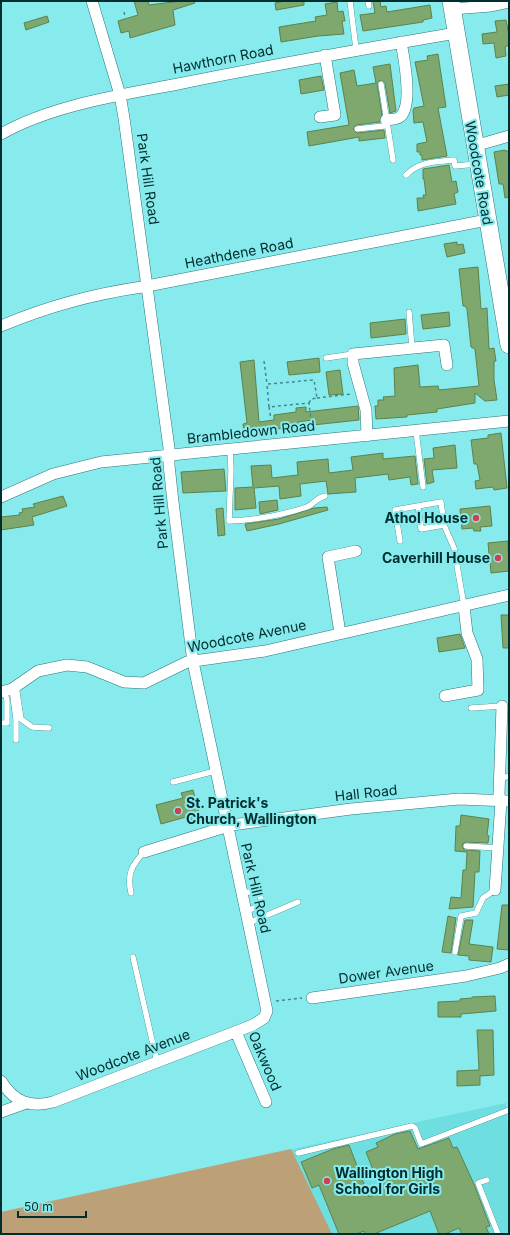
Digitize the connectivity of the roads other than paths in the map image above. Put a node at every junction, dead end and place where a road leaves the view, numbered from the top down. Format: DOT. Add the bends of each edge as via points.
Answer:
graph roads {
  1 [pos="92,1"];
  2 [pos="350,1"];
  3 [pos="509,2"];
  4 [pos="452,5"];
  5 [pos="456,33"];
  6 [pos="401,42"];
  7 [pos="356,49"];
  8 [pos="324,55"];
  9 [pos="381,84"];
  10 [pos="120,95"];
  11 [pos="320,117"];
  12 [pos="386,120"];
  13 [pos="357,129"];
  14 [pos="1,134"];
  15 [pos="509,136"];
  16 [pos="474,146"];
  17 [pos="393,160"];
  18 [pos="477,164"];
  19 [pos="406,175"];
  20 [pos="487,220"];
  21 [pos="147,286"];
  22 [pos="505,302"];
  23 [pos="409,312"];
  24 [pos="1,326"];
  25 [pos="509,345"];
  26 [pos="412,348"];
  27 [pos="353,354"];
  28 [pos="326,358"];
  29 [pos="447,365"];
  30 [pos="509,421"];
  31 [pos="416,431"];
  32 [pos="366,436"];
  33 [pos="230,450"];
  34 [pos="169,456"];
  35 [pos="423,487"];
  36 [pos="325,496"];
  37 [pos="1,497"];
  38 [pos="418,506"];
  39 [pos="444,526"];
  40 [pos="400,541"];
  41 [pos="356,551"];
  42 [pos="509,595"];
  43 [pos="464,606"];
  44 [pos="340,633"];
  45 [pos="193,662"];
  46 [pos="8,689"];
  47 [pos="445,696"];
  48 [pos="502,706"];
  49 [pos="471,708"];
  50 [pos="1,723"];
  51 [pos="49,728"];
  52 [pos="16,740"];
  53 [pos="215,771"];
  54 [pos="505,778"];
  55 [pos="173,782"];
  56 [pos="505,801"];
  57 [pos="227,826"];
  58 [pos="466,846"];
  59 [pos="497,848"];
  60 [pos="144,852"];
  61 [pos="495,890"];
  62 [pos="131,893"];
  63 [pos="243,893"];
  64 [pos="298,902"];
  65 [pos="247,911"];
  66 [pos="249,923"];
  67 [pos="455,952"];
  68 [pos="133,957"];
  69 [pos="509,964"];
  70 [pos="312,998"];
  71 [pos="266,1002"];
  72 [pos="236,1032"];
  73 [pos="157,1062"];
  74 [pos="1,1081"];
  75 [pos="266,1102"];
  76 [pos="26,1103"];
  77 [pos="509,1110"];
  78 [pos="1,1112"];
  79 [pos="298,1153"];
  80 [pos="487,1180"];
  81 [pos="498,1234"];
  1 -- 10 [label="street, Park Hill Road"];
  2 -- 7 [label="lane"];
  3 -- 4 [label="street"];
  4 -- 5 [label="main road, Woodcote Road"];
  5 -- 6 [label="street, Hawthorn Road"];
  5 -- 16 [label="main road, Woodcote Road"];
  6 -- 7 [label="street, Hawthorn Road"];
  6 -- 12 [label="street" via="407,80 406,98 401,116"];
  7 -- 8 [label="street, Hawthorn Road"];
  8 -- 10 [label="street, Hawthorn Road"];
  8 -- 11 [label="street" via="335,115"];
  9 -- 12 [label="lane"];
  10 -- 14 [label="street, Hawthorn Road" via="41,115"];
  10 -- 21 [label="street, Park Hill Road"];
  12 -- 13 [label="lane" via="384,126"];
  12 -- 17 [label="lane"];
  15 -- 16 [label="street"];
  16 -- 18 [label="main road, Woodcote Road"];
  18 -- 19 [label="lane" via="455,166 454,160 428,162 417,166"];
  18 -- 20 [label="main road, Woodcote Road"];
  20 -- 21 [label="street, Heathdene Road"];
  20 -- 22 [label="main road, Woodcote Road"];
  21 -- 24 [label="street, Heathdene Road" via="85,297"];
  21 -- 34 [label="street, Park Hill Road"];
  22 -- 25 [label="main road, Woodcote Road"];
  23 -- 26 [label="lane"];
  26 -- 27 [label="street"];
  26 -- 29 [label="street" via="444,345"];
  27 -- 28 [label="lane"];
  27 -- 32 [label="street" via="353,363 366,410"];
  30 -- 31 [label="street, Brambledown Road"];
  31 -- 32 [label="street, Brambledown Road"];
  31 -- 35 [label="lane"];
  32 -- 33 [label="street, Brambledown Road"];
  33 -- 34 [label="street, Brambledown Road"];
  33 -- 36 [label="lane" via="229,521 246,520 309,506 318,497"];
  34 -- 37 [label="street, Brambledown Road" via="76,467 53,474"];
  34 -- 45 [label="street, Park Hill Road" via="172,502"];
  38 -- 39 [label="lane" via="421,529"];
  38 -- 39 [label="lane" via="441,502"];
  38 -- 40 [label="lane" via="395,510"];
  39 -- 43 [label="lane" via="454,548"];
  41 -- 44 [label="street" via="328,557"];
  42 -- 43 [label="street, Woodcote Avenue"];
  43 -- 44 [label="street, Woodcote Avenue"];
  43 -- 47 [label="street" via="467,633 477,659 478,690"];
  44 -- 45 [label="street, Woodcote Avenue" via="265,651"];
  45 -- 46 [label="street, Woodcote Avenue" via="187,662 144,683 124,682 87,667 59,666 38,671"];
  45 -- 53 [label="street, Park Hill Road"];
  46 -- 50 [label="lane" via="6,723"];
  46 -- 51 [label="lane" via="21,719 32,727"];
  46 -- 52 [label="lane" via="16,719"];
  48 -- 49 [label="lane"];
  48 -- 54 [label="street"];
  53 -- 55 [label="lane"];
  53 -- 57 [label="street, Park Hill Road"];
  54 -- 56 [label="street" via="499,795"];
  56 -- 57 [label="street, Hall Road" via="459,799 351,809"];
  56 -- 59 [label="street"];
  57 -- 60 [label="street, Hall Road"];
  57 -- 63 [label="street, Park Hill Road"];
  58 -- 59 [label="lane"];
  59 -- 61 [label="street"];
  60 -- 62 [label="lane" via="129,876"];
  61 -- 67 [label="lane" via="483,898 476,913 461,916"];
  63 -- 65 [label="street, Park Hill Road"];
  63 -- 65 [label="lane" via="255,891 262,900 259,906"];
  64 -- 66 [label="lane"];
  65 -- 66 [label="street, Park Hill Road"];
  66 -- 71 [label="street, Park Hill Road"];
  68 -- 73 [label="lane"];
  69 -- 70 [label="street, Dower Avenue" via="466,976"];
  71 -- 72 [label="street, Woodcote Avenue" via="267,1011 262,1020"];
  72 -- 73 [label="street, Woodcote Avenue"];
  72 -- 75 [label="street, Oakwood"];
  73 -- 76 [label="street, Woodcote Avenue" via="53,1102 36,1105"];
  74 -- 76 [label="street" via="13,1097"];
  76 -- 78 [label="street"];
  77 -- 79 [label="lane" via="421,1144 412,1126"];
  80 -- 81 [label="lane" via="478,1184"];
}
